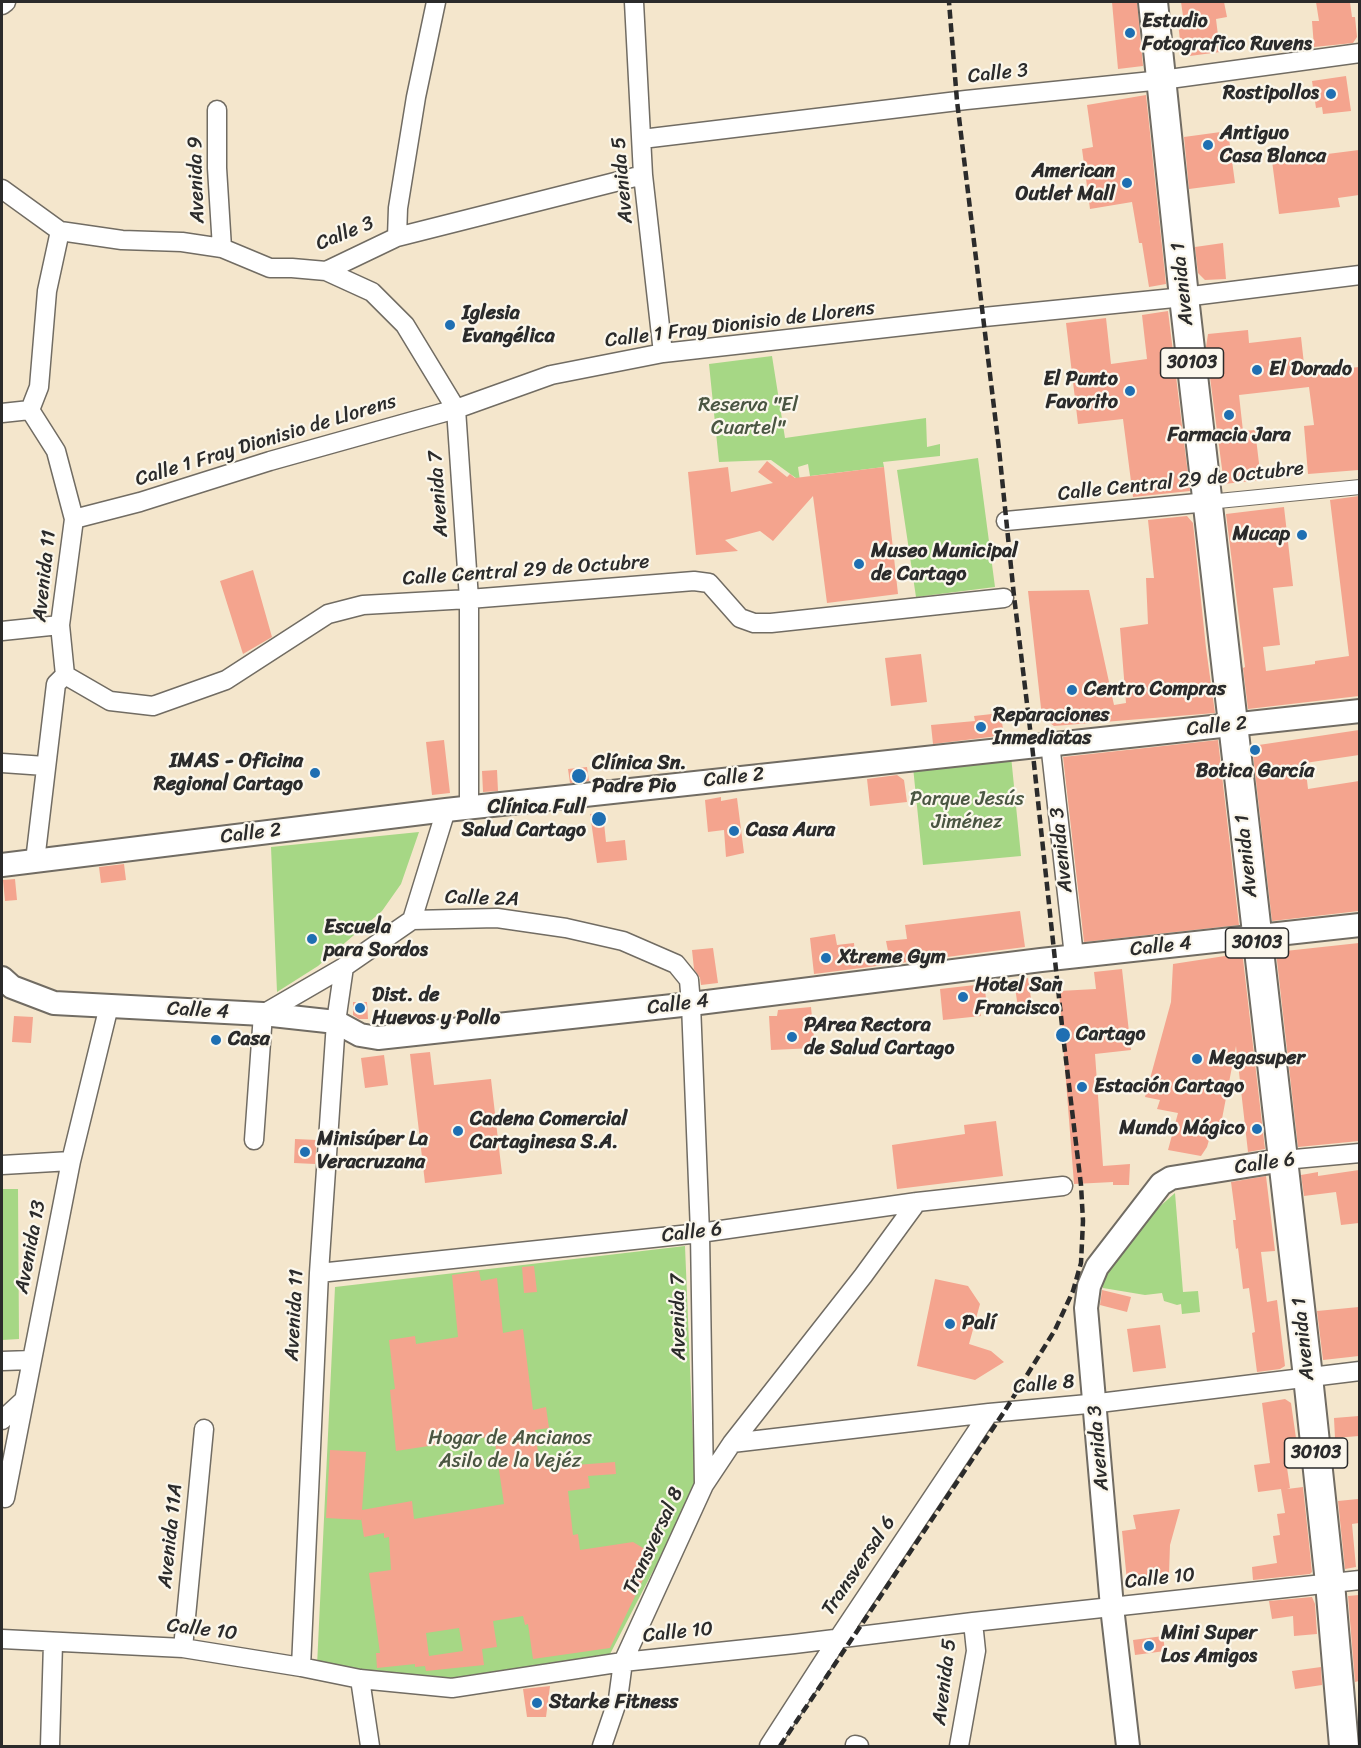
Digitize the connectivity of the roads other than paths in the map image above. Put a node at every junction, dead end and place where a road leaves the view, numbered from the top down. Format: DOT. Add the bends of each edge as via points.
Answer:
graph roads {
  1 [pos="6,2"];
  2 [pos="436,2"];
  3 [pos="634,2"];
  4 [pos="1153,2"];
  5 [pos="2,5"];
  6 [pos="1359,53"];
  7 [pos="1162,80"];
  8 [pos="218,110"];
  9 [pos="642,139"];
  10 [pos="643,175"];
  11 [pos="2,189"];
  12 [pos="60,231"];
  13 [pos="397,237"];
  14 [pos="222,248"];
  15 [pos="326,271"];
  16 [pos="1359,275"];
  17 [pos="1184,297"];
  18 [pos="663,354"];
  19 [pos="456,409"];
  20 [pos="30,410"];
  21 [pos="2,413"];
  22 [pos="1359,487"];
  23 [pos="1208,501"];
  24 [pos="74,519"];
  25 [pos="1006,521"];
  26 [pos="1004,598"];
  27 [pos="469,599"];
  28 [pos="60,625"];
  29 [pos="2,631"];
  30 [pos="65,675"];
  31 [pos="1359,711"];
  32 [pos="1233,725"];
  33 [pos="1050,743"];
  34 [pos="2,763"];
  35 [pos="45,766"];
  36 [pos="469,807"];
  37 [pos="446,810"];
  38 [pos="34,861"];
  39 [pos="2,865"];
  40 [pos="412,920"];
  41 [pos="1359,925"];
  42 [pos="1257,936"];
  43 [pos="1074,956"];
  44 [pos="344,967"];
  45 [pos="5,984"];
  46 [pos="691,1004"];
  47 [pos="108,1006"];
  48 [pos="263,1014"];
  49 [pos="336,1022"];
  50 [pos="254,1140"];
  51 [pos="1359,1153"];
  52 [pos="1284,1160"];
  53 [pos="71,1161"];
  54 [pos="2,1165"];
  55 [pos="1171,1178"];
  56 [pos="1063,1186"];
  57 [pos="917,1202"];
  58 [pos="700,1233"];
  59 [pos="319,1273"];
  60 [pos="32,1360"];
  61 [pos="2,1361"];
  62 [pos="1359,1371"];
  63 [pos="1308,1377"];
  64 [pos="24,1400"];
  65 [pos="1095,1403"];
  66 [pos="989,1413"];
  67 [pos="2,1420"];
  68 [pos="204,1429"];
  69 [pos="732,1443"];
  70 [pos="704,1485"];
  71 [pos="5,1498"];
  72 [pos="1359,1580"];
  73 [pos="1330,1583"];
  74 [pos="1112,1607"];
  75 [pos="973,1622"];
  76 [pos="2,1639"];
  77 [pos="838,1639"];
  78 [pos="53,1643"];
  79 [pos="183,1648"];
  80 [pos="623,1662"];
  81 [pos="301,1667"];
  82 [pos="360,1679"];
  83 [pos="50,1746"];
  84 [pos="370,1746"];
  85 [pos="602,1746"];
  86 [pos="769,1746"];
  87 [pos="959,1746"];
  88 [pos="1128,1746"];
  89 [pos="1344,1746"];
  1 -- 5 [label="street"];
  2 -- 13 [label="street" via="416,97"];
  3 -- 9 [label="street, Avenida 5"];
  4 -- 7 [label="main road, Avenida 1 / 30103"];
  6 -- 7 [label="street, Calle 3"];
  7 -- 9 [label="street, Calle 3"];
  7 -- 17 [label="main road, Avenida 1 / 30103"];
  8 -- 14 [label="street, Avenida 9"];
  9 -- 10 [label="street, Avenida 5"];
  10 -- 13 [label="street, Calle 3"];
  10 -- 18 [label="street, Avenida 5"];
  11 -- 12 [label="street"];
  12 -- 14 [label="street, Calle 3"];
  12 -- 20 [label="street" via="47,291 39,387"];
  13 -- 15 [label="street, Calle 3"];
  14 -- 15 [label="street, Calle 3" via="270,268"];
  15 -- 19 [label="street, Avenida 7" via="372,292 405,325"];
  16 -- 17 [label="street, Calle 1 Fray Dionisio de Llorens"];
  17 -- 18 [label="street, Calle 1 Fray Dionisio de Llorens"];
  17 -- 23 [label="main road, Avenida 1 / 30103"];
  18 -- 19 [label="street, Calle 1 Fray Dionisio de Llorens" via="551,375"];
  19 -- 24 [label="street, Calle 1 Fray Dionisio de Llorens"];
  19 -- 27 [label="street, Avenida 7"];
  20 -- 21 [label="street"];
  20 -- 24 [label="street, Avenida 11" via="56,451"];
  22 -- 23 [label="street, Calle Central 29 de Octubre"];
  23 -- 25 [label="street, Calle Central 29 de Octubre"];
  23 -- 32 [label="main road, Avenida 1 / 30103"];
  24 -- 28 [label="street, Avenida 11"];
  26 -- 27 [label="street, Calle Central 29 de Octubre" via="771,623 740,618 709,583 694,581"];
  27 -- 30 [label="street, Calle Central 29 de Octubre" via="363,605 328,614 226,680 153,706 110,701"];
  27 -- 36 [label="street, Avenida 7"];
  28 -- 29 [label="street"];
  28 -- 30 [label="street, Avenida 11"];
  30 -- 35 [label="street, Avenida 11" via="56,684"];
  31 -- 32 [label="street, Calle 2"];
  32 -- 33 [label="street, Calle 2"];
  32 -- 42 [label="main road, Avenida 1 / 30103"];
  33 -- 36 [label="street, Calle 2"];
  33 -- 43 [label="street, Avenida 3"];
  34 -- 35 [label="street"];
  35 -- 38 [label="street, Avenida 11"];
  36 -- 37 [label="street, Calle 2"];
  37 -- 38 [label="street, Calle 2"];
  37 -- 40 [label="street"];
  38 -- 39 [label="street, Calle 2"];
  40 -- 44 [label="street"];
  40 -- 46 [label="street, Calle 2A" via="497,918 622,941 676,964 689,980"];
  41 -- 42 [label="street, Calle 4"];
  42 -- 43 [label="street, Calle 4"];
  42 -- 52 [label="main road, Avenida 1 / 30103"];
  43 -- 46 [label="street, Calle 4"];
  44 -- 48 [label="street"];
  44 -- 49 [label="street, Avenida 11"];
  45 -- 47 [label="street, Calle 4" via="54,1003"];
  46 -- 49 [label="street, Calle 4" via="378,1038 360,1035"];
  46 -- 58 [label="street, Avenida 7"];
  47 -- 48 [label="street, Calle 4"];
  47 -- 53 [label="street, Avenida 13"];
  48 -- 49 [label="street, Calle 4"];
  48 -- 50 [label="street"];
  49 -- 59 [label="street, Avenida 11"];
  51 -- 52 [label="street, Calle 6"];
  52 -- 55 [label="street, Calle 6"];
  52 -- 63 [label="main road, Avenida 1 / 30103"];
  53 -- 54 [label="street"];
  53 -- 60 [label="street, Avenida 13"];
  55 -- 65 [label="street, Avenida 3" via="1161,1184 1097,1267 1089,1286 1086,1308"];
  56 -- 57 [label="street, Calle 6"];
  57 -- 58 [label="street, Calle 6"];
  57 -- 69 [label="street"];
  58 -- 59 [label="street, Calle 6"];
  58 -- 70 [label="street, Avenida 7"];
  59 -- 81 [label="street, Avenida 11"];
  60 -- 61 [label="street"];
  60 -- 64 [label="street, Avenida 13"];
  62 -- 63 [label="street, Calle 8"];
  63 -- 65 [label="street, Calle 8"];
  63 -- 73 [label="main road, Avenida 1 / 30103"];
  64 -- 67 [label="street"];
  64 -- 71 [label="street, Avenida 13"];
  65 -- 66 [label="street, Calle 8"];
  65 -- 74 [label="street, Avenida 3"];
  66 -- 69 [label="street, Calle 8"];
  66 -- 77 [label="street, Transversal 6"];
  68 -- 79 [label="street, Avenida 11A"];
  69 -- 70 [label="street, Transversal 8"];
  70 -- 80 [label="street, Transversal 8"];
  72 -- 73 [label="street, Calle 10"];
  73 -- 74 [label="street, Calle 10"];
  73 -- 89 [label="main road, Avenida 1 / 30103"];
  74 -- 75 [label="street, Calle 10"];
  74 -- 88 [label="street, Avenida 3"];
  75 -- 77 [label="street, Calle 10"];
  75 -- 87 [label="street, Avenida 5" via="976,1651"];
  76 -- 78 [label="street, Calle 10"];
  77 -- 80 [label="street, Calle 10"];
  77 -- 86 [label="street, Transversal 6"];
  78 -- 79 [label="street, Calle 10"];
  78 -- 83 [label="street"];
  79 -- 81 [label="street, Calle 10"];
  80 -- 82 [label="street, Calle 10" via="452,1688"];
  80 -- 85 [label="street, Transversal 8" via="618,1699"];
  81 -- 82 [label="street, Calle 10"];
  82 -- 84 [label="street"];
}
